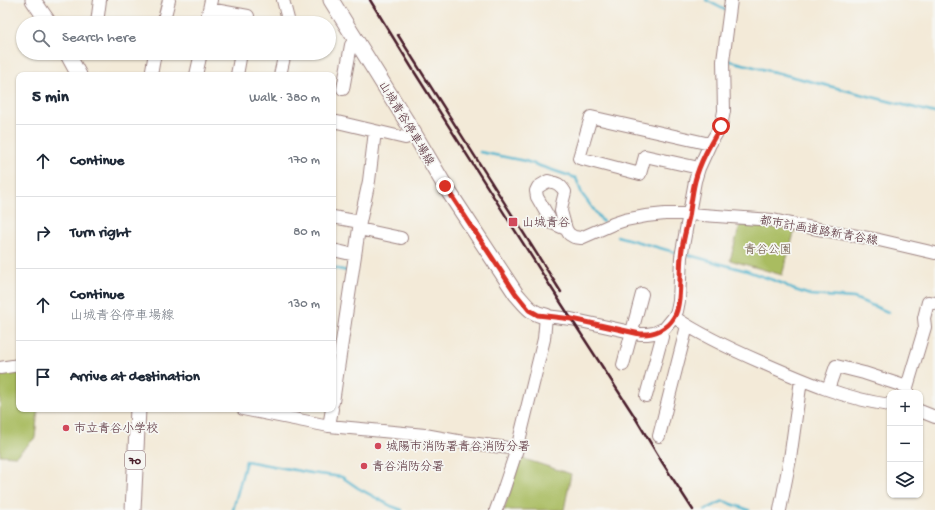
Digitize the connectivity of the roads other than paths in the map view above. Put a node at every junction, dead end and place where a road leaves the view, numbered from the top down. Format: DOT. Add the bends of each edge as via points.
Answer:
graph roads {
  1 [pos="33,0"];
  2 [pos="100,0"];
  3 [pos="169,0"];
  4 [pos="283,0"];
  5 [pos="330,0"];
  6 [pos="731,0"];
  7 [pos="210,4"];
  8 [pos="44,16"];
  9 [pos="98,16"];
  10 [pos="165,16"];
  11 [pos="207,16"];
  12 [pos="248,16"];
  13 [pos="287,16"];
  14 [pos="355,40"];
  15 [pos="71,60"];
  16 [pos="154,60"];
  17 [pos="199,60"];
  18 [pos="240,60"];
  19 [pos="283,60"];
  20 [pos="77,72"];
  21 [pos="152,72"];
  22 [pos="197,72"];
  23 [pos="238,72"];
  24 [pos="281,72"];
  25 [pos="343,89"];
  26 [pos="336,122"];
  27 [pos="375,131"];
  28 [pos="415,135"];
  29 [pos="710,144"];
  30 [pos="699,168"];
  31 [pos="689,214"];
  32 [pos="336,218"];
  33 [pos="360,225"];
  34 [pos="566,229"];
  35 [pos="401,238"];
  36 [pos="336,251"];
  37 [pos="935,253"];
  38 [pos="355,255"];
  39 [pos="642,294"];
  40 [pos="935,303"];
  41 [pos="546,316"];
  42 [pos="674,317"];
  43 [pos="687,326"];
  44 [pos="661,330"];
  45 [pos="632,332"];
  46 [pos="623,365"];
  47 [pos="16,366"];
  48 [pos="0,368"];
  49 [pos="801,380"];
  50 [pos="336,382"];
  51 [pos="828,389"];
  52 [pos="907,390"];
  53 [pos="646,396"];
  54 [pos="887,405"];
  55 [pos="138,412"];
  56 [pos="258,412"];
  57 [pos="331,412"];
  58 [pos="923,412"];
  59 [pos="935,417"];
  60 [pos="329,426"];
  61 [pos="659,436"];
  62 [pos="517,449"];
  63 [pos="133,510"];
  64 [pos="496,510"];
  65 [pos="780,510"];
  1 -- 8 [label="main road"];
  2 -- 9 [label="street"];
  3 -- 10 [label="street"];
  4 -- 13 [label="street"];
  5 -- 14 [label="main road, 山城青谷停車場線"];
  6 -- 29 [label="street" via="723,60 724,111 721,126"];
  7 -- 11 [label="street"];
  7 -- 12 [label="street"];
  14 -- 25 [label="street" via="351,45"];
  14 -- 28 [label="main road, 山城青谷停車場線"];
  15 -- 20 [label="main road"];
  16 -- 21 [label="street"];
  17 -- 22 [label="street"];
  18 -- 23 [label="street"];
  19 -- 24 [label="street"];
  26 -- 27 [label="street"];
  27 -- 28 [label="street" via="405,138"];
  27 -- 33 [label="street"];
  28 -- 41 [label="main road, 山城青谷停車場線" via="445,186 516,294 529,310"];
  29 -- 30 [label="street"];
  29 -- 30 [label="street" via="592,117 579,158 640,174 645,156"];
  30 -- 31 [label="street"];
  31 -- 34 [label="street, 都市計画道路新青谷線" via="665,214 624,220 581,238 569,234"];
  31 -- 37 [label="street, 都市計画道路新青谷線" via="773,220"];
  31 -- 42 [label="street" via="682,253 679,301"];
  32 -- 33 [label="street"];
  33 -- 35 [label="street"];
  33 -- 38 [label="street"];
  36 -- 38 [label="street"];
  38 -- 50 [label="street"];
  39 -- 45 [label="street"];
  40 -- 52 [label="street" via="928,302 924,318 925,327"];
  41 -- 45 [label="street"];
  41 -- 62 [label="street" via="544,339"];
  42 -- 43 [label="street"];
  42 -- 44 [label="street"];
  43 -- 49 [label="street"];
  43 -- 61 [label="street"];
  44 -- 45 [label="street" via="647,334"];
  44 -- 53 [label="street" via="662,337"];
  45 -- 46 [label="street"];
  47 -- 48 [label="street"];
  49 -- 51 [label="street"];
  49 -- 65 [label="street"];
  51 -- 52 [label="street" via="836,366 864,373"];
  51 -- 54 [label="street"];
  55 -- 63 [label="main road, 70"];
  56 -- 60 [label="street"];
  57 -- 60 [label="street"];
  58 -- 59 [label="street"];
  60 -- 62 [label="street" via="425,435"];
  62 -- 64 [label="street"];
}
